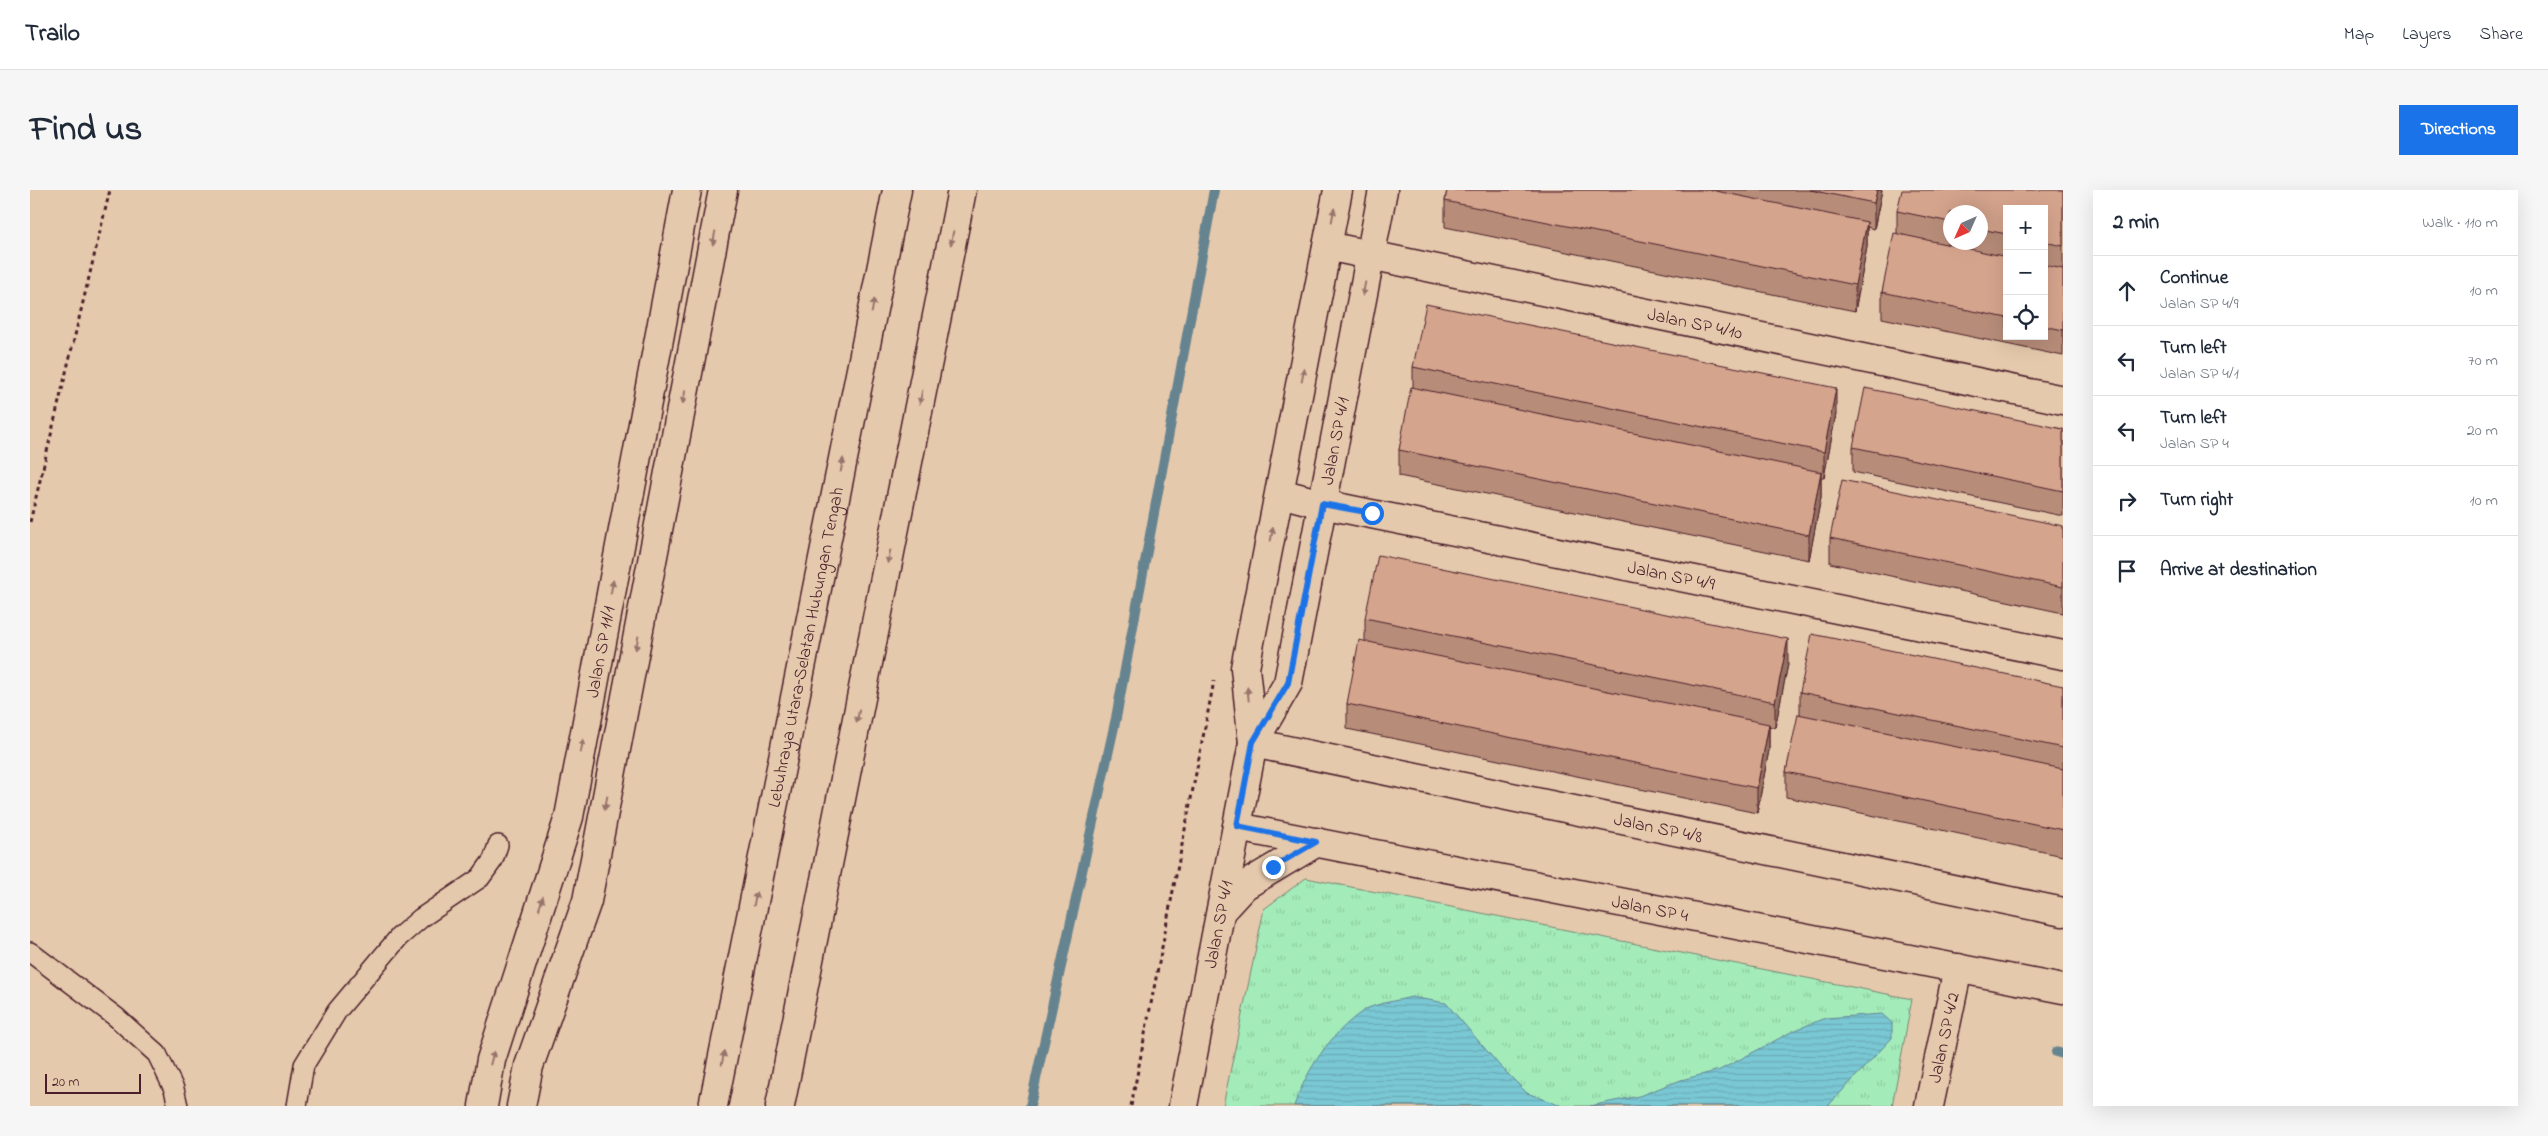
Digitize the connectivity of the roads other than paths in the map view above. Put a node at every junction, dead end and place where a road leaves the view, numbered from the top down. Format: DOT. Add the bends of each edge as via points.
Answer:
graph roads {
  1 [pos="687,190"];
  2 [pos="723,190"];
  3 [pos="896,190"];
  4 [pos="962,190"];
  5 [pos="1338,190"];
  6 [pos="1383,190"];
  7 [pos="1327,246"];
  8 [pos="1371,255"];
  9 [pos="2063,400"];
  10 [pos="1280,493"];
  11 [pos="1322,504"];
  12 [pos="2063,655"];
  13 [pos="1253,742"];
  14 [pos="1237,826"];
  15 [pos="1316,842"];
  16 [pos="498,845"];
  17 [pos="1221,910"];
  18 [pos="2063,912"];
  19 [pos="30,952"];
  20 [pos="1958,968"];
  21 [pos="2063,989"];
  22 [pos="178,1106"];
  23 [pos="297,1106"];
  24 [pos="483,1106"];
  25 [pos="521,1106"];
  26 [pos="713,1106"];
  27 [pos="780,1106"];
  28 [pos="1183,1106"];
  29 [pos="1929,1106"];
  24 -- 1 [label="main road, Jalan SP 11/1, one-way" via="492,1060 569,817"];
  2 -- 25 [label="main road, Jalan SP 11/1, one-way" via="587,901 529,1066"];
  26 -- 3 [label="main road, Lebuhraya Utara–Selatan Hubungan Tengah, one-way"];
  4 -- 27 [label="main road, one-way"];
  7 -- 5 [label="main road, Jalan SP 4/1, one-way"];
  6 -- 8 [label="main road, Jalan SP 4/1"];
  7 -- 8 [label="main road, Jalan SP 4/10"];
  10 -- 7 [label="main road, Jalan SP 4/1, one-way"];
  8 -- 9 [label="main road, Jalan SP 4/10"];
  8 -- 11 [label="main road, Jalan SP 4/1, one-way"];
  10 -- 11 [label="main road, Jalan SP 4/9"];
  13 -- 10 [label="main road, Jalan SP 4/1, one-way" via="1245,668"];
  11 -- 12 [label="main road, Jalan SP 4/9"];
  11 -- 13 [label="main road, Jalan SP 4/1" via="1288,683"];
  13 -- 14 [label="main road, Jalan SP 4/1"];
  13 -- 18 [label="main road, Jalan SP 4/8"];
  14 -- 15 [label="main road, Jalan SP 4"];
  14 -- 17 [label="main road, Jalan SP 4/1"];
  15 -- 17 [label="main road" via="1244,886"];
  15 -- 20 [label="main road, Jalan SP 4"];
  16 -- 23 [label="lane" via="493,860 480,878 399,937 337,1011 304,1065"];
  17 -- 28 [label="main road, Jalan SP 4/1"];
  19 -- 22 [label="lane" via="116,1017 157,1054 174,1089"];
  20 -- 21 [label="main road, Jalan SP 4"];
  20 -- 29 [label="main road, Jalan SP 4/2"];
}
